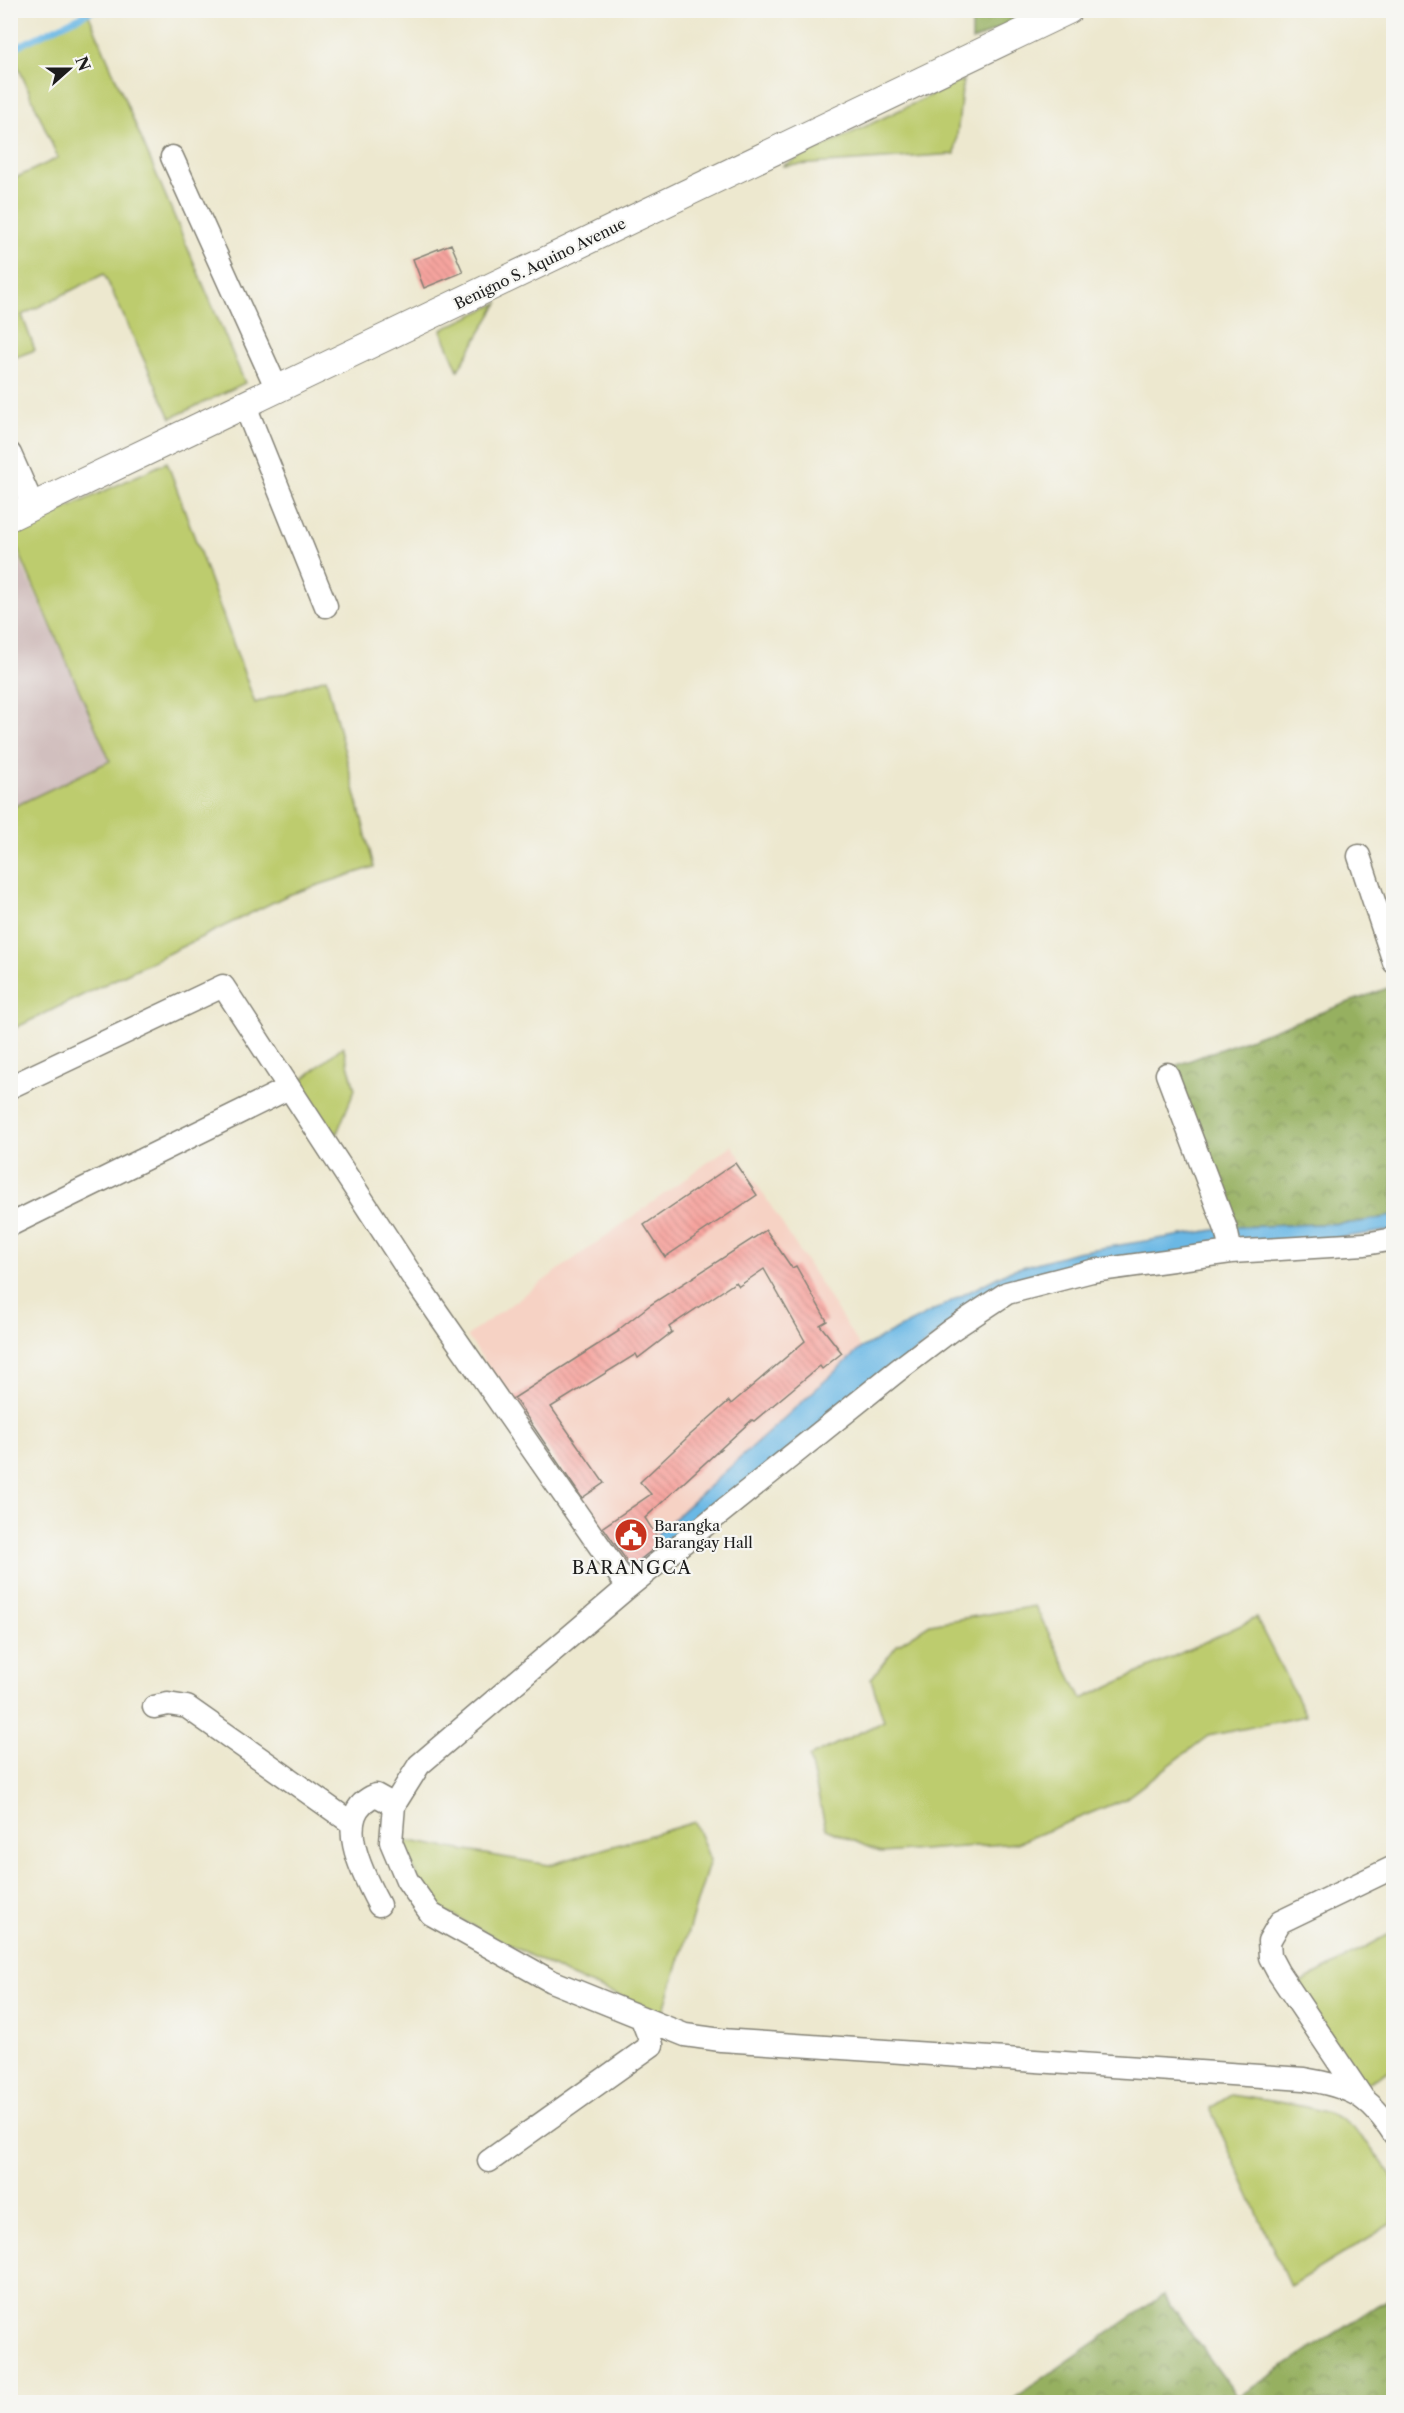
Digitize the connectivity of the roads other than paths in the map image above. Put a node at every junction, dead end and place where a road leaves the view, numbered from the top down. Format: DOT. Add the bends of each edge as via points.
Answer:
graph roads {
  1 [pos="1070,10"];
  2 [pos="172,157"];
  3 [pos="277,389"];
  4 [pos="245,406"];
  5 [pos="10,454"];
  6 [pos="22,512"];
  7 [pos="326,606"];
  8 [pos="1359,856"];
  9 [pos="1394,962"];
  10 [pos="1167,1074"];
  11 [pos="10,1087"];
  12 [pos="289,1088"];
  13 [pos="11,1223"];
  14 [pos="1394,1239"];
  15 [pos="1231,1252"];
  16 [pos="628,1587"];
  17 [pos="153,1707"];
  18 [pos="394,1805"];
  19 [pos="353,1824"];
  20 [pos="1394,1867"];
  21 [pos="379,1905"];
  22 [pos="642,2019"];
  23 [pos="1363,2099"];
  24 [pos="1394,2134"];
  25 [pos="489,2161"];
  1 -- 3 [label="main road, Benigno S. Aquino Avenue"];
  2 -- 3 [label="street"];
  3 -- 4 [label="main road, Benigno S. Aquino Avenue"];
  4 -- 6 [label="main road, Benigno S. Aquino Avenue"];
  4 -- 7 [label="street"];
  5 -- 6 [label="street"];
  8 -- 9 [label="street"];
  10 -- 15 [label="street" via="1226,1228"];
  11 -- 12 [label="street" via="223,986"];
  12 -- 13 [label="street"];
  12 -- 16 [label="street" via="412,1276"];
  14 -- 15 [label="street"];
  15 -- 16 [label="street" via="1092,1271 1007,1293 897,1371"];
  16 -- 18 [label="street" via="419,1765"];
  17 -- 19 [label="street" via="187,1707"];
  18 -- 19 [label="street" via="376,1795 366,1799 357,1808"];
  18 -- 22 [label="street" via="391,1842 407,1880 431,1914 551,1981"];
  19 -- 21 [label="street" via="358,1861"];
  20 -- 23 [label="street" via="1280,1922 1269,1941 1270,1957 1278,1972"];
  22 -- 23 [label="street" via="685,2035 721,2040 1304,2079 1346,2088"];
  22 -- 25 [label="street" via="652,2046"];
  23 -- 24 [label="street" via="1378,2109"];
}
